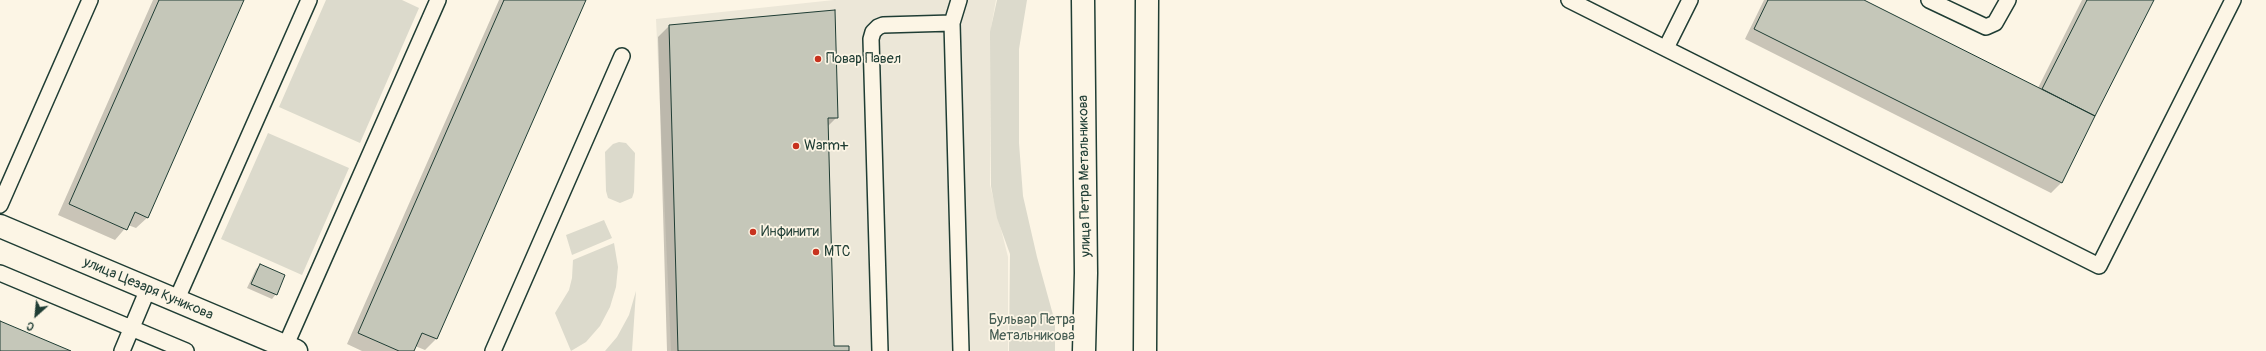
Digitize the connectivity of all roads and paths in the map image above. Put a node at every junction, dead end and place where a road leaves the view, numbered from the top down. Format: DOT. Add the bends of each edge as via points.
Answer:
graph roads {
  1 [pos="90,0"];
  2 [pos="309,0"];
  3 [pos="438,0"];
  4 [pos="959,0"];
  5 [pos="1083,0"];
  6 [pos="1147,0"];
  7 [pos="1569,0"];
  8 [pos="1690,0"];
  9 [pos="1930,0"];
  10 [pos="2008,0"];
  11 [pos="2233,0"];
  12 [pos="952,23"];
  13 [pos="1666,48"];
  14 [pos="622,56"];
  15 [pos="0,204"];
  16 [pos="0,226"];
  17 [pos="0,273"];
  18 [pos="148,289"];
  19 [pos="176,301"];
  20 [pos="132,328"];
  21 [pos="291,349"];
  22 [pos="122,351"];
  23 [pos="186,351"];
  24 [pos="493,351"];
  25 [pos="880,351"];
  26 [pos="961,351"];
  27 [pos="1084,351"];
  28 [pos="1145,351"];
  1 -- 15 [label="lane"];
  2 -- 19 [label="lane"];
  3 -- 21 [label="lane"];
  4 -- 12 [label="lane"];
  5 -- 27 [label="main road, улица Петра Метальникова" via="1086,272"];
  6 -- 28 [label="main road"];
  7 -- 13 [label="lane"];
  8 -- 13 [label="lane"];
  9 -- 10 [label="lane" via="1986,26 1995,23"];
  11 -- 13 [label="lane" via="2099,266"];
  12 -- 25 [label="lane" via="883,25 873,32 871,39"];
  12 -- 26 [label="lane"];
  14 -- 24 [label="lane"];
  16 -- 18 [label="main road, улица Цезаря Куникова"];
  17 -- 20 [label="lane"];
  18 -- 19 [label="main road, улица Цезаря Куникова"];
  18 -- 20 [label="lane"];
  19 -- 21 [label="main road, улица Цезаря Куникова"];
  20 -- 22 [label="lane"];
  20 -- 23 [label="lane"];
}
